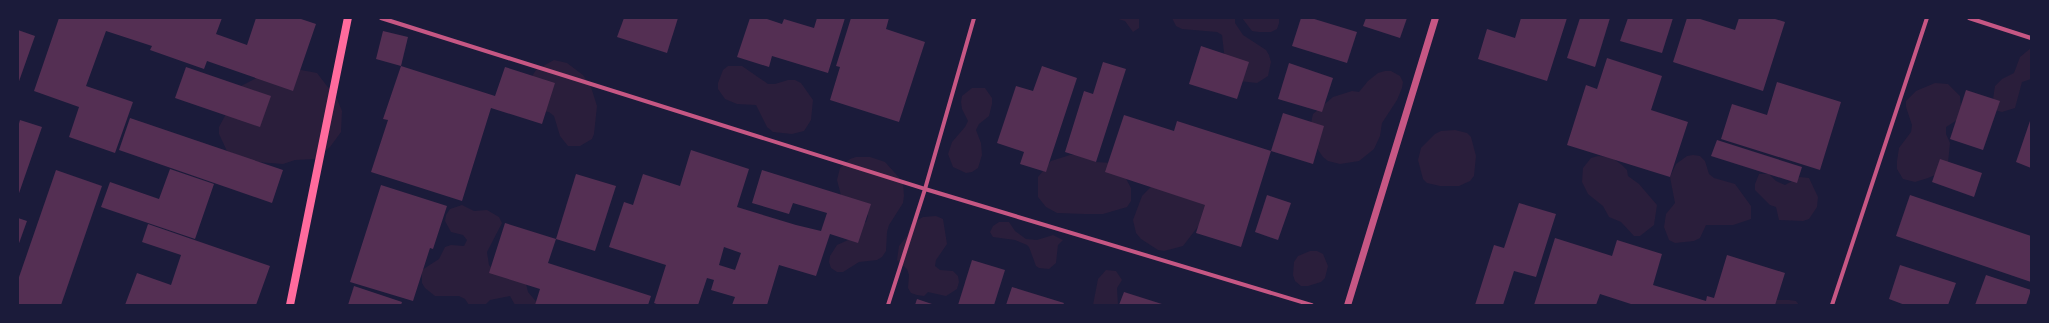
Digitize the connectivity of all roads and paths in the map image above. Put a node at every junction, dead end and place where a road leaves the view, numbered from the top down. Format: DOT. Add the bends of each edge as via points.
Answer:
graph roads {
  1 [pos="348,18"];
  2 [pos="381,18"];
  3 [pos="974,18"];
  4 [pos="1435,18"];
  5 [pos="1927,18"];
  6 [pos="1969,18"];
  7 [pos="2031,38"];
  8 [pos="925,189"];
  9 [pos="290,305"];
  10 [pos="888,305"];
  11 [pos="1312,305"];
  12 [pos="1347,305"];
  13 [pos="1832,305"];
  1 -- 9 [label="main road"];
  2 -- 8 [label="street"];
  3 -- 8 [label="street"];
  4 -- 12 [label="street"];
  5 -- 13 [label="street"];
  6 -- 7 [label="street"];
  8 -- 10 [label="street"];
  8 -- 11 [label="street"];
}
